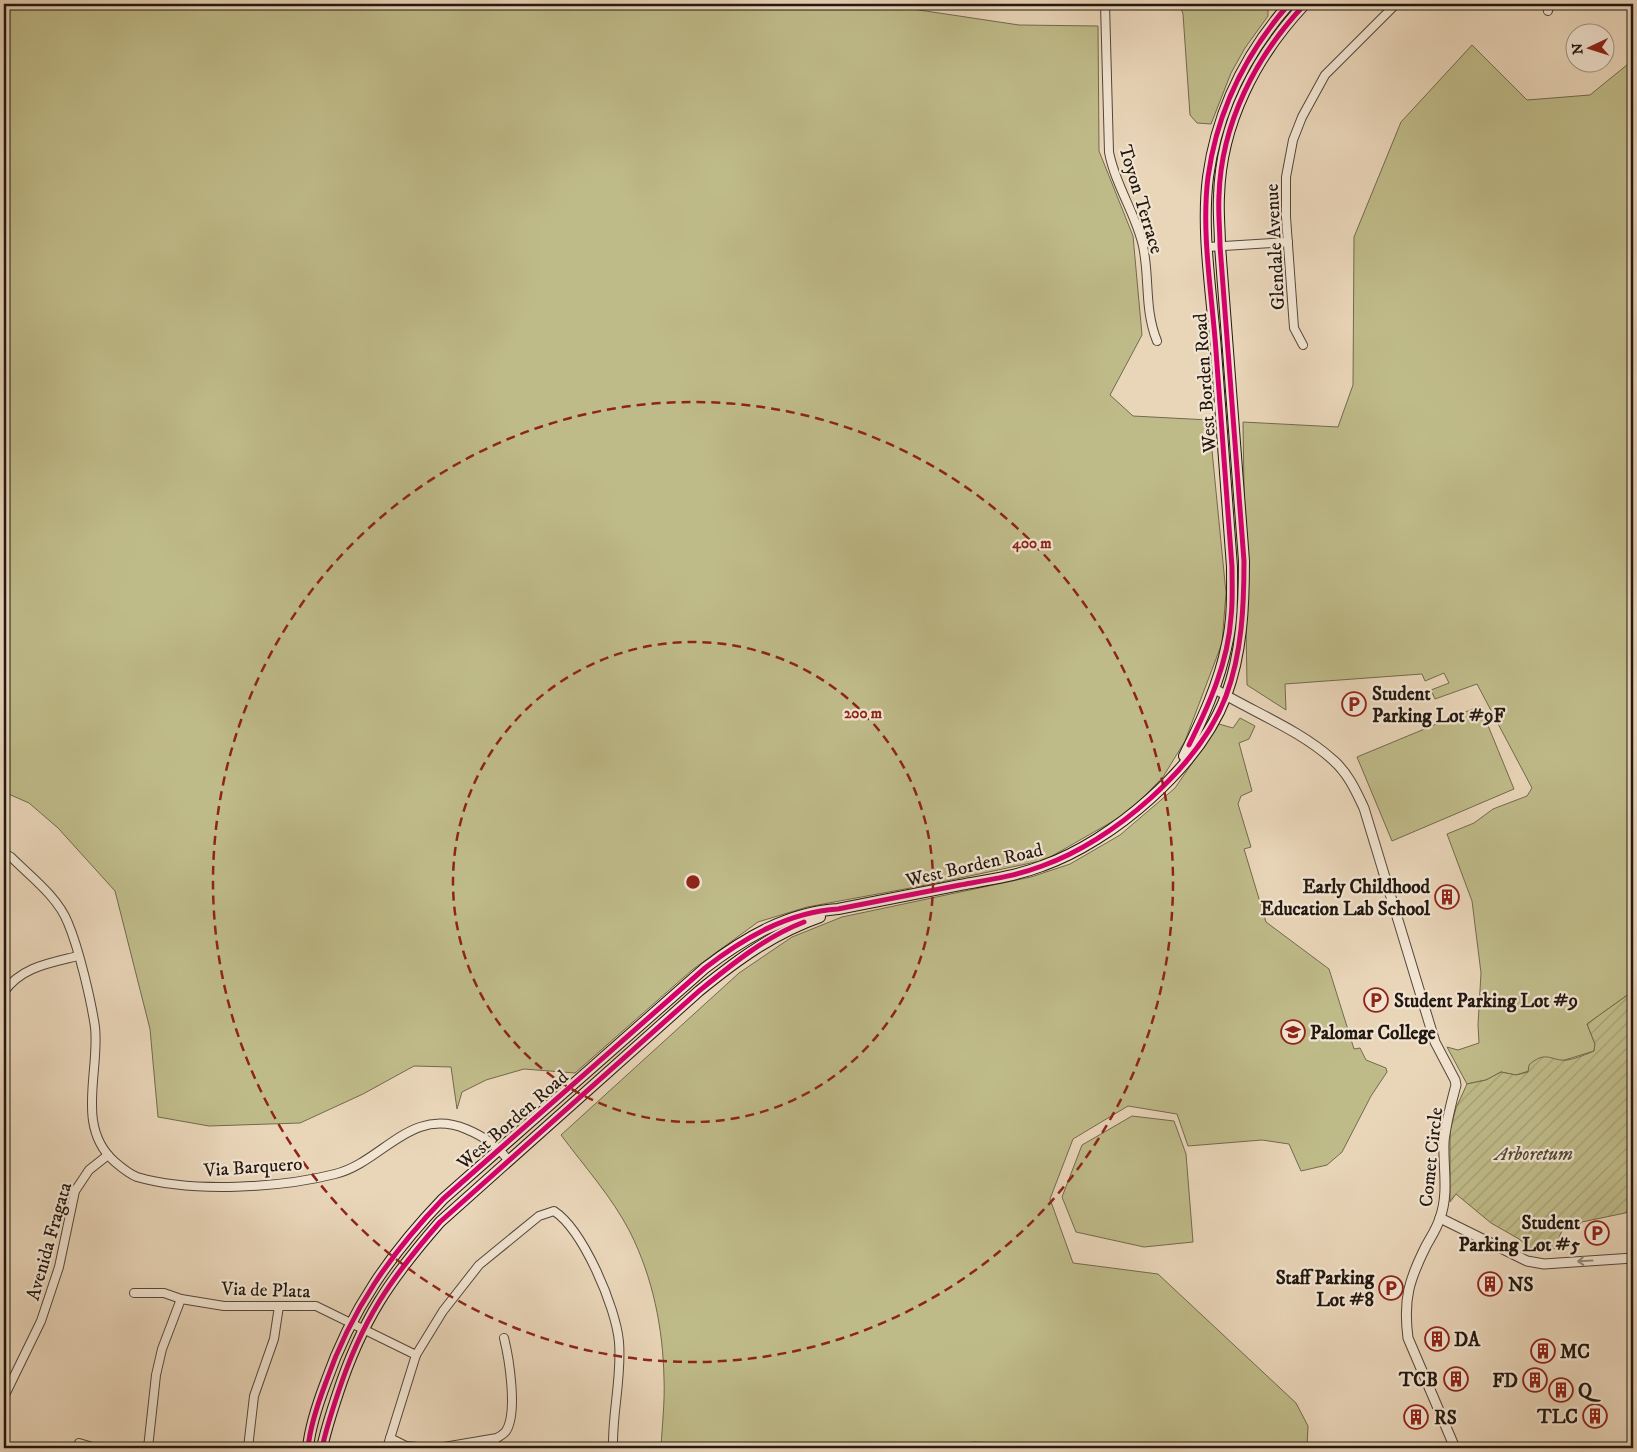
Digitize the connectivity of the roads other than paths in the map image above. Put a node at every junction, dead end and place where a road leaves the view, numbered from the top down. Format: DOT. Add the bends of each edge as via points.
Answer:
graph roads {
  1 [pos="1105,4"];
  2 [pos="1289,4"];
  3 [pos="1396,4"];
  4 [pos="1301,8"];
  5 [pos="1288,242"];
  6 [pos="1220,246"];
  7 [pos="1208,247"];
  8 [pos="1157,341"];
  9 [pos="1303,345"];
  10 [pos="1215,689"];
  11 [pos="1226,696"];
  12 [pos="1176,770"];
  13 [pos="4,853"];
  14 [pos="838,909"];
  15 [pos="78,956"];
  16 [pos="4,992"];
  17 [pos="500,1149"];
  18 [pos="108,1155"];
  19 [pos="508,1160"];
  20 [pos="1440,1218"];
  21 [pos="1633,1258"];
  22 [pos="134,1293"];
  23 [pos="181,1299"];
  24 [pos="279,1306"];
  25 [pos="350,1324"];
  26 [pos="362,1330"];
  27 [pos="504,1338"];
  28 [pos="416,1355"];
  29 [pos="4,1397"];
  30 [pos="390,1438"];
  31 [pos="79,1443"];
  32 [pos="96,1448"];
  33 [pos="148,1448"];
  34 [pos="248,1448"];
  35 [pos="308,1448"];
  36 [pos="322,1448"];
  37 [pos="387,1448"];
  38 [pos="430,1448"];
  39 [pos="438,1448"];
  40 [pos="613,1448"];
  41 [pos="1455,1448"];
  1 -- 8 [label="street, Toyon Terrace" via="1109,152 1143,245 1149,322"];
  2 -- 4 [label="street"];
  2 -- 7 [label="main road, West Borden Road" via="1252,53 1227,101 1208,177"];
  3 -- 5 [label="street, Glendale Avenue" via="1325,75 1302,117 1293,140 1286,177"];
  4 -- 6 [label="main road, West Borden Road" via="1270,44 1236,108 1227,138 1219,195"];
  5 -- 6 [label="street"];
  5 -- 9 [label="street, Glendale Avenue" via="1294,328"];
  6 -- 7 [label="street"];
  6 -- 11 [label="main road, West Borden Road" via="1244,561 1242,628"];
  7 -- 10 [label="main road, West Borden Road" via="1232,567 1229,634"];
  10 -- 11 [label="street, Comet Circle"];
  10 -- 12 [label="main road, West Borden Road"];
  11 -- 12 [label="main road, West Borden Road" via="1186,762"];
  11 -- 20 [label="street, Comet Circle" via="1308,741 1334,760 1351,782 1364,808 1432,1034 1456,1085 1446,1120 1446,1189"];
  12 -- 14 [label="main road, West Borden Road" via="1126,821 1069,855 1012,875"];
  13 -- 15 [label="street, Via Barquero" via="56,902 68,921"];
  14 -- 17 [label="main road, West Borden Road" via="819,910 786,920 729,950"];
  14 -- 19 [label="main road, West Borden Road" via="791,927 741,957"];
  15 -- 16 [label="street" via="39,966 21,975"];
  15 -- 18 [label="street, Via Barquero" via="94,1027 91,1105 99,1140"];
  17 -- 18 [label="street, Via Barquero" via="472,1131 452,1124 430,1123 412,1129 355,1166 337,1173 220,1187 135,1176"];
  17 -- 19 [label="street, Via Barquero"];
  17 -- 25 [label="main road, West Borden Road" via="443,1199 410,1234 385,1266"];
  18 -- 29 [label="street, Avenida Fragata" via="89,1170 75,1191 59,1267 41,1322"];
  19 -- 26 [label="main road, West Borden Road" via="440,1222 405,1262"];
  21 -- 20 [label="street, Comet Circle, one-way" via="1544,1264 1527,1261"];
  20 -- 41 [label="street" via="1412,1274 1405,1318 1408,1338"];
  22 -- 23 [label="street, Via de Plata" via="164,1293"];
  23 -- 24 [label="street, Via de Plata" via="224,1306"];
  23 -- 33 [label="street" via="156,1375"];
  24 -- 25 [label="street, Via de Plata" via="316,1306"];
  24 -- 34 [label="street" via="274,1338 254,1396"];
  25 -- 26 [label="street, Via de Plata"];
  25 -- 35 [label="main road, West Borden Road" via="319,1400"];
  26 -- 28 [label="street, Via de Plata"];
  26 -- 36 [label="main road, West Borden Road" via="346,1367"];
  27 -- 39 [label="street" via="511,1363 511,1421 505,1433 497,1438"];
  28 -- 30 [label="street"];
  28 -- 40 [label="street" via="444,1311 479,1266 539,1216 554,1211 564,1217 594,1267 611,1309 619,1341"];
  30 -- 37 [label="street"];
  30 -- 38 [label="street" via="406,1446"];
  31 -- 32 [label="street"];
}
